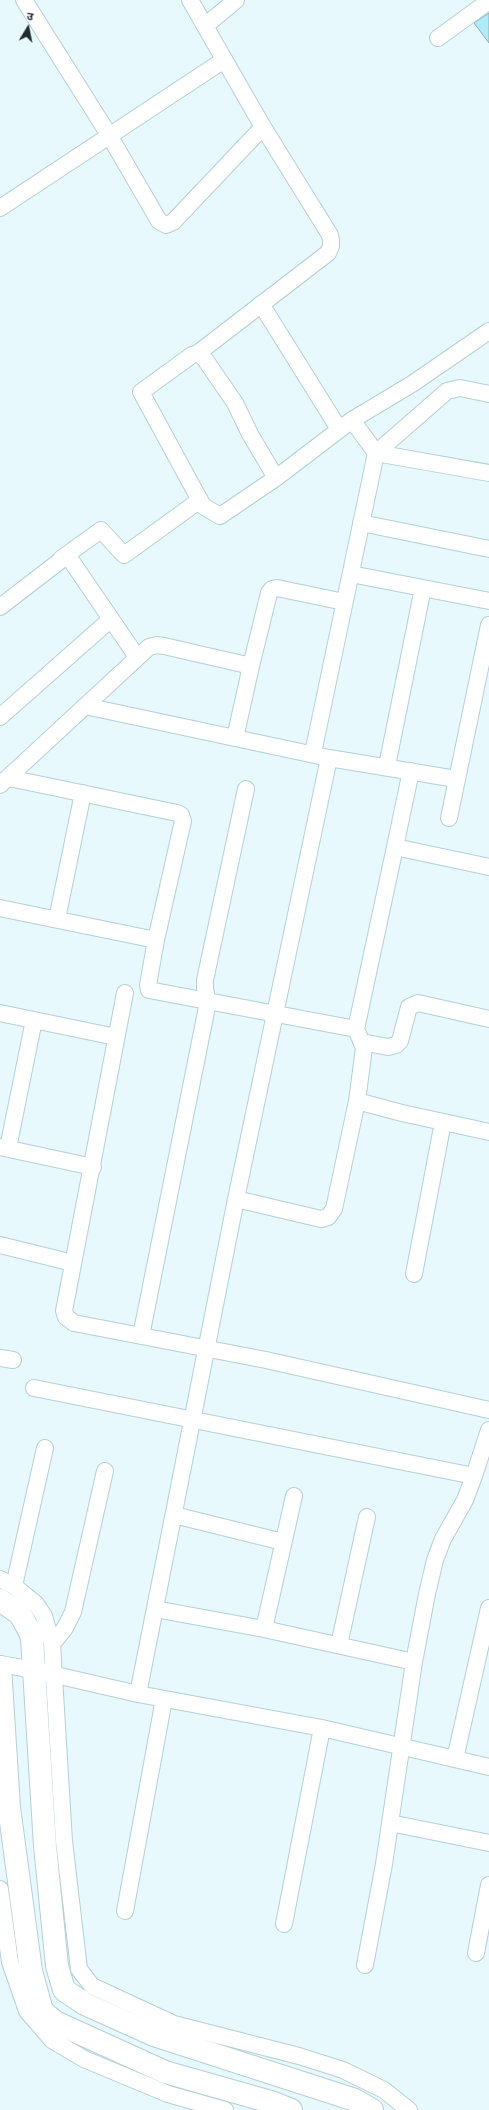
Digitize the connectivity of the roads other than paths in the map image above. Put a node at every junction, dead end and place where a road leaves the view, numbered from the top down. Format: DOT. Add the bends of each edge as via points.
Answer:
graph roads {
  1 [pos="24,0"];
  2 [pos="190,0"];
  3 [pos="236,0"];
  4 [pos="489,1"];
  5 [pos="205,26"];
  6 [pos="438,38"];
  7 [pos="224,60"];
  8 [pos="263,127"];
  9 [pos="109,135"];
  10 [pos="0,208"];
  11 [pos="261,304"];
  12 [pos="489,332"];
  13 [pos="198,353"];
  14 [pos="489,394"];
  15 [pos="346,425"];
  16 [pos="376,453"];
  17 [pos="489,473"];
  18 [pos="276,478"];
  19 [pos="200,500"];
  20 [pos="361,523"];
  21 [pos="489,549"];
  22 [pos="62,558"];
  23 [pos="351,574"];
  24 [pos="423,588"];
  25 [pos="344,602"];
  26 [pos="489,602"];
  27 [pos="0,607"];
  28 [pos="111,620"];
  29 [pos="489,625"];
  30 [pos="137,657"];
  31 [pos="250,666"];
  32 [pos="85,706"];
  33 [pos="0,716"];
  34 [pos="235,738"];
  35 [pos="313,753"];
  36 [pos="330,758"];
  37 [pos="387,766"];
  38 [pos="411,771"];
  39 [pos="456,778"];
  40 [pos="5,782"];
  41 [pos="246,789"];
  42 [pos="83,793"];
  43 [pos="449,818"];
  44 [pos="395,847"];
  45 [pos="489,867"];
  46 [pos="0,908"];
  47 [pos="57,919"];
  48 [pos="156,940"];
  49 [pos="124,993"];
  50 [pos="208,1002"];
  51 [pos="0,1013"];
  52 [pos="276,1014"];
  53 [pos="489,1019"];
  54 [pos="34,1020"];
  55 [pos="359,1036"];
  56 [pos="116,1037"];
  57 [pos="357,1101"];
  58 [pos="443,1122"];
  59 [pos="489,1132"];
  60 [pos="4,1148"];
  61 [pos="93,1167"];
  62 [pos="236,1199"];
  63 [pos="0,1244"];
  64 [pos="73,1263"];
  65 [pos="414,1274"];
  66 [pos="141,1336"];
  67 [pos="207,1348"];
  68 [pos="34,1388"];
  69 [pos="489,1410"];
  70 [pos="193,1420"];
  71 [pos="489,1430"];
  72 [pos="45,1448"];
  73 [pos="105,1471"];
  74 [pos="474,1476"];
  75 [pos="294,1496"];
  76 [pos="174,1515"];
  77 [pos="367,1517"];
  78 [pos="283,1542"];
  79 [pos="5,1588"];
  80 [pos="489,1608"];
  81 [pos="155,1609"];
  82 [pos="264,1629"];
  83 [pos="52,1644"];
  84 [pos="339,1645"];
  85 [pos="414,1662"];
  86 [pos="0,1665"];
  87 [pos="44,1672"];
  88 [pos="138,1694"];
  89 [pos="164,1699"];
  90 [pos="322,1728"];
  91 [pos="402,1747"];
  92 [pos="455,1759"];
  93 [pos="489,1767"];
  94 [pos="390,1824"];
  95 [pos="489,1843"];
  96 [pos="489,1885"];
  97 [pos="0,1889"];
  98 [pos="124,1911"];
  99 [pos="284,1924"];
  100 [pos="476,1953"];
  101 [pos="13,1960"];
  102 [pos="365,1965"];
  103 [pos="225,2110"];
  104 [pos="291,2110"];
  105 [pos="372,2110"];
  106 [pos="409,2110"];
  1 -- 9 [label="street"];
  2 -- 5 [label="street"];
  3 -- 5 [label="street"];
  4 -- 6 [label="street"];
  5 -- 7 [label="street"];
  7 -- 8 [label="street"];
  7 -- 9 [label="street"];
  8 -- 9 [label="street" via="173,222 166,225 159,221"];
  8 -- 11 [label="street" via="330,235 331,246 328,253"];
  9 -- 10 [label="street"];
  11 -- 13 [label="street"];
  11 -- 15 [label="street"];
  12 -- 15 [label="street"];
  13 -- 18 [label="street" via="235,403"];
  13 -- 19 [label="street" via="141,392"];
  14 -- 16 [label="street" via="460,388 447,391"];
  15 -- 16 [label="street"];
  15 -- 18 [label="street"];
  16 -- 17 [label="street"];
  16 -- 20 [label="street"];
  18 -- 19 [label="street" via="220,516 203,506"];
  19 -- 22 [label="street" via="124,555 101,530"];
  20 -- 21 [label="street"];
  20 -- 23 [label="street"];
  22 -- 27 [label="street"];
  22 -- 28 [label="street" via="70,559"];
  23 -- 24 [label="street"];
  23 -- 25 [label="street"];
  24 -- 26 [label="street"];
  24 -- 37 [label="street"];
  25 -- 31 [label="street" via="272,589"];
  25 -- 35 [label="street"];
  28 -- 30 [label="street"];
  28 -- 33 [label="street"];
  29 -- 39 [label="street"];
  30 -- 31 [label="street" via="149,647 157,645"];
  30 -- 32 [label="street"];
  31 -- 34 [label="street"];
  32 -- 34 [label="street"];
  32 -- 40 [label="street"];
  34 -- 35 [label="street"];
  35 -- 36 [label="street"];
  36 -- 37 [label="street"];
  36 -- 52 [label="street"];
  37 -- 38 [label="street"];
  38 -- 39 [label="street"];
  38 -- 44 [label="street"];
  39 -- 43 [label="street"];
  40 -- 42 [label="street"];
  41 -- 50 [label="street" via="205,980"];
  42 -- 47 [label="street"];
  42 -- 48 [label="street" via="181,815 182,821"];
  44 -- 45 [label="street"];
  44 -- 55 [label="street"];
  46 -- 47 [label="street"];
  47 -- 48 [label="street"];
  48 -- 50 [label="street" via="149,990"];
  49 -- 56 [label="street"];
  50 -- 52 [label="street"];
  50 -- 66 [label="street"];
  51 -- 54 [label="street"];
  52 -- 55 [label="street"];
  52 -- 62 [label="street"];
  53 -- 55 [label="street" via="418,1004 409,1007 400,1041 396,1045 388,1047"];
  54 -- 56 [label="street"];
  54 -- 60 [label="street"];
  55 -- 57 [label="street" via="364,1048"];
  56 -- 61 [label="street"];
  57 -- 58 [label="street"];
  57 -- 62 [label="street" via="334,1209 328,1217 321,1219"];
  58 -- 59 [label="street"];
  58 -- 65 [label="street"];
  60 -- 61 [label="street"];
  61 -- 64 [label="street"];
  62 -- 67 [label="street"];
  63 -- 64 [label="street"];
  64 -- 66 [label="street" via="64,1311 66,1318 74,1323"];
  66 -- 67 [label="street"];
  67 -- 69 [label="street"];
  67 -- 70 [label="street"];
  68 -- 70 [label="street"];
  70 -- 74 [label="street"];
  70 -- 76 [label="street"];
  71 -- 74 [label="street"];
  72 -- 79 [label="street"];
  73 -- 83 [label="street" via="73,1612 65,1628"];
  74 -- 85 [label="street" via="435,1560"];
  75 -- 78 [label="street"];
  76 -- 78 [label="street"];
  76 -- 81 [label="street"];
  77 -- 84 [label="street"];
  78 -- 82 [label="street"];
  79 -- 83 [label="street" via="36,1604 44,1616"];
  79 -- 87 [label="street" via="29,1630"];
  80 -- 92 [label="street"];
  81 -- 82 [label="street"];
  81 -- 88 [label="street"];
  82 -- 84 [label="street"];
  83 -- 87 [label="street"];
  84 -- 85 [label="street"];
  85 -- 91 [label="street"];
  86 -- 87 [label="street"];
  86 -- 101 [label="street" via="9,1807"];
  87 -- 88 [label="street"];
  87 -- 105 [label="street" via="45,1846 57,1966 64,1990 85,2004 154,2035 355,2100"];
  87 -- 106 [label="street" via="79,1969 92,1986 174,2024 300,2056 343,2070 384,2090"];
  88 -- 89 [label="street"];
  89 -- 90 [label="street"];
  89 -- 98 [label="street"];
  90 -- 91 [label="street"];
  90 -- 99 [label="street"];
  91 -- 92 [label="street"];
  91 -- 94 [label="street"];
  92 -- 93 [label="street"];
  94 -- 95 [label="street"];
  94 -- 102 [label="street"];
  96 -- 100 [label="street"];
  97 -- 101 [label="street"];
  101 -- 103 [label="street" via="27,2011 52,2040 84,2059 168,2094"];
  101 -- 104 [label="street" via="35,1992 42,2011 55,2022 165,2072"];
}
